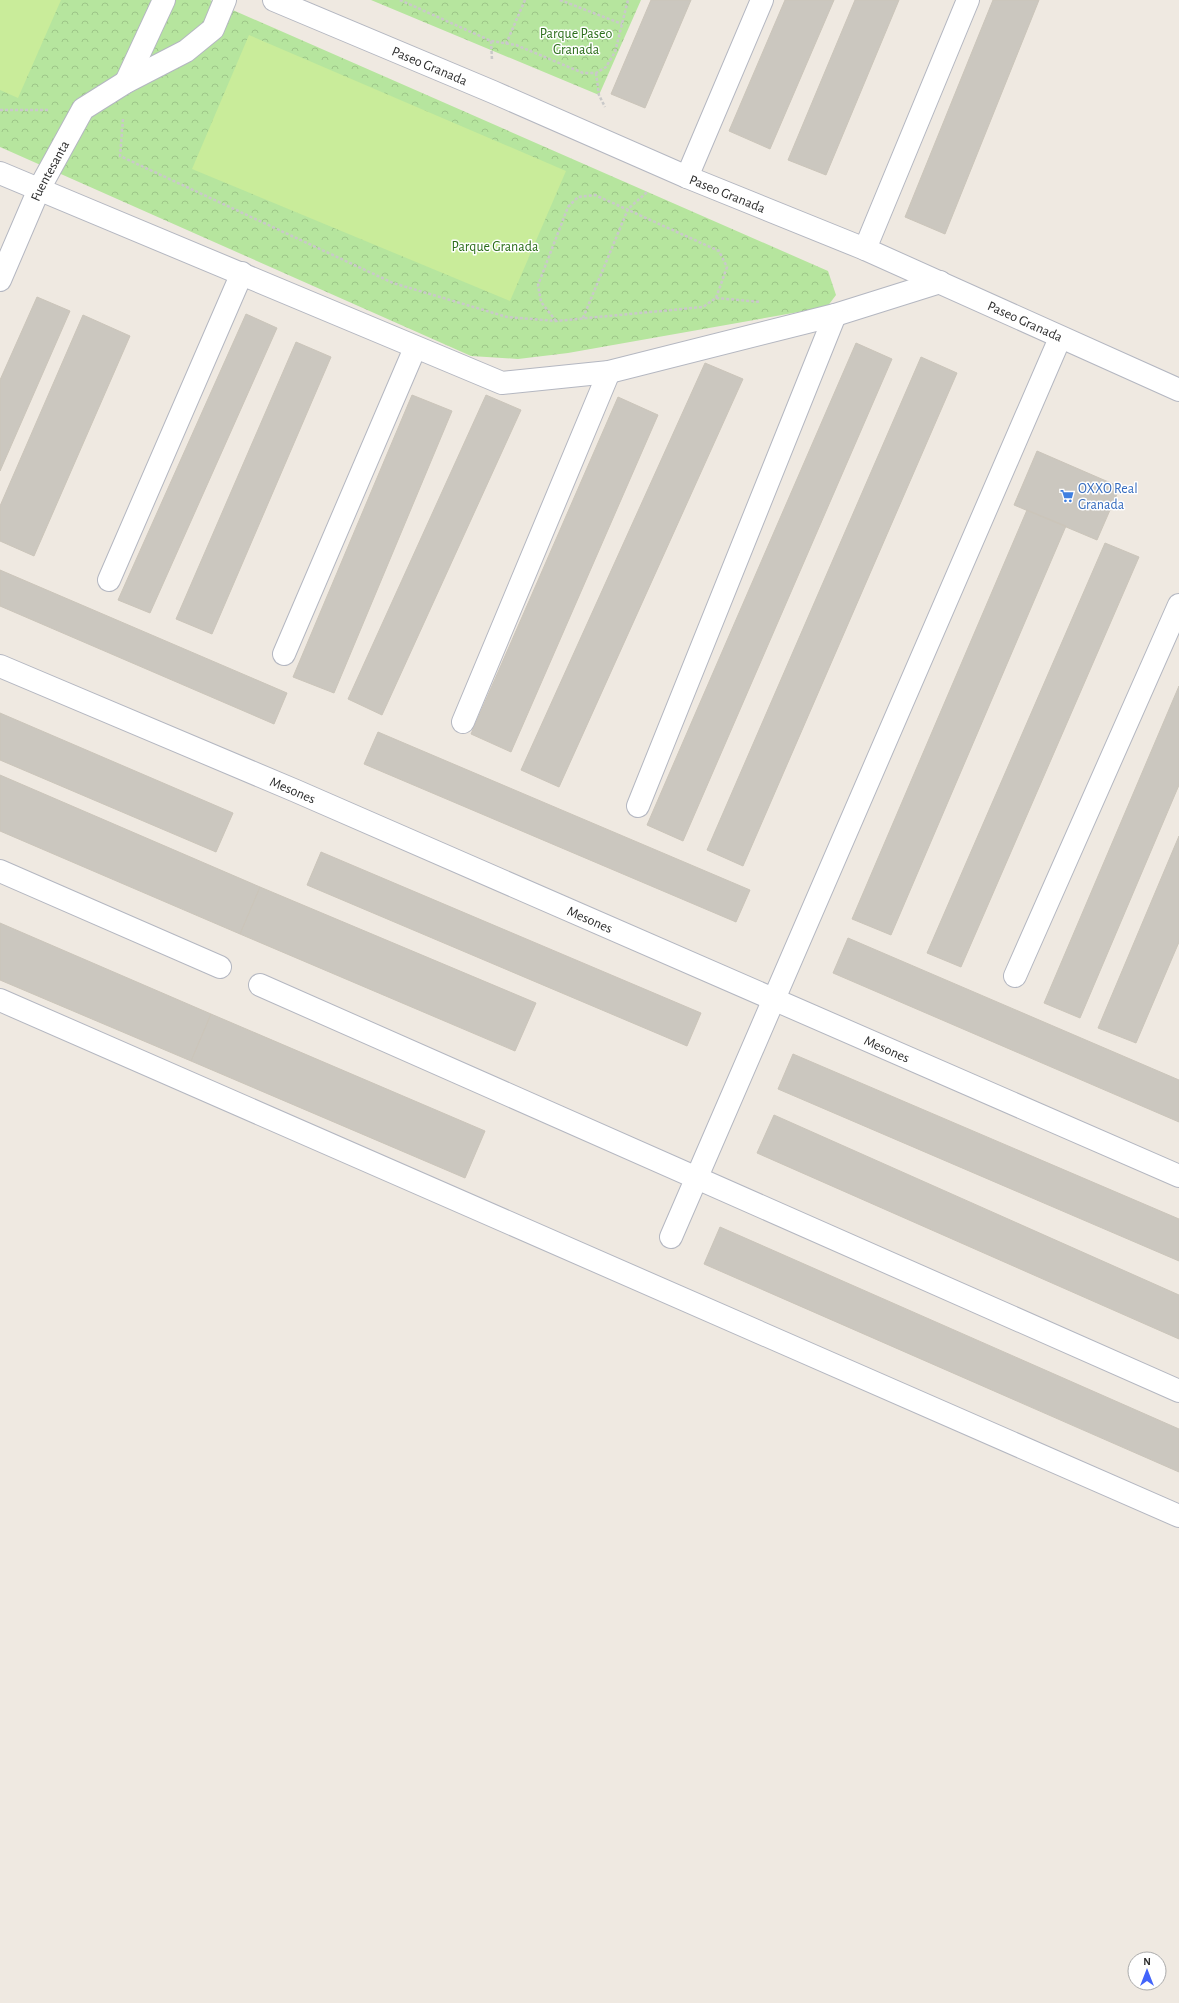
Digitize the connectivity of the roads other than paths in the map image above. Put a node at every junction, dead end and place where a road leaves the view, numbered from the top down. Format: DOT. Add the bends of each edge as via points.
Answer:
graph roads {
  1 [pos="164,0"];
  2 [pos="226,0"];
  3 [pos="274,0"];
  4 [pos="762,0"];
  5 [pos="968,0"];
  6 [pos="126,82"];
  7 [pos="0,173"];
  8 [pos="679,174"];
  9 [pos="39,189"];
  10 [pos="865,249"];
  11 [pos="242,273"];
  12 [pos="0,280"];
  13 [pos="940,282"];
  14 [pos="835,315"];
  15 [pos="1060,338"];
  16 [pos="415,348"];
  17 [pos="609,372"];
  18 [pos="1179,390"];
  19 [pos="109,580"];
  20 [pos="1179,605"];
  21 [pos="284,654"];
  22 [pos="0,666"];
  23 [pos="463,722"];
  24 [pos="638,806"];
  25 [pos="0,871"];
  26 [pos="220,967"];
  27 [pos="1015,976"];
  28 [pos="260,985"];
  29 [pos="775,999"];
  30 [pos="0,1000"];
  31 [pos="1179,1176"];
  32 [pos="697,1178"];
  33 [pos="671,1237"];
  34 [pos="1179,1391"];
  35 [pos="1179,1516"];
  1 -- 6 [label="street"];
  2 -- 6 [label="street, Fuentesanta" via="213,29 186,50"];
  3 -- 8 [label="street, Paseo Granada"];
  4 -- 8 [label="street"];
  5 -- 10 [label="street"];
  6 -- 9 [label="street, Fuentesanta" via="83,109"];
  7 -- 9 [label="street"];
  8 -- 10 [label="street, Paseo Granada"];
  9 -- 11 [label="street"];
  9 -- 12 [label="street, Fuentesanta"];
  10 -- 13 [label="street, Paseo Granada"];
  11 -- 16 [label="street"];
  11 -- 19 [label="street"];
  13 -- 14 [label="street"];
  13 -- 15 [label="street, Paseo Granada"];
  14 -- 17 [label="street"];
  14 -- 24 [label="street"];
  15 -- 18 [label="street, Paseo Granada"];
  15 -- 29 [label="street"];
  16 -- 17 [label="street" via="502,383"];
  16 -- 21 [label="street"];
  17 -- 23 [label="street"];
  20 -- 27 [label="street"];
  22 -- 29 [label="street, Mesones" via="296,791"];
  25 -- 26 [label="street"];
  28 -- 32 [label="street"];
  29 -- 31 [label="street, Mesones"];
  29 -- 32 [label="street"];
  30 -- 35 [label="street"];
  32 -- 33 [label="street"];
  32 -- 34 [label="street"];
}
